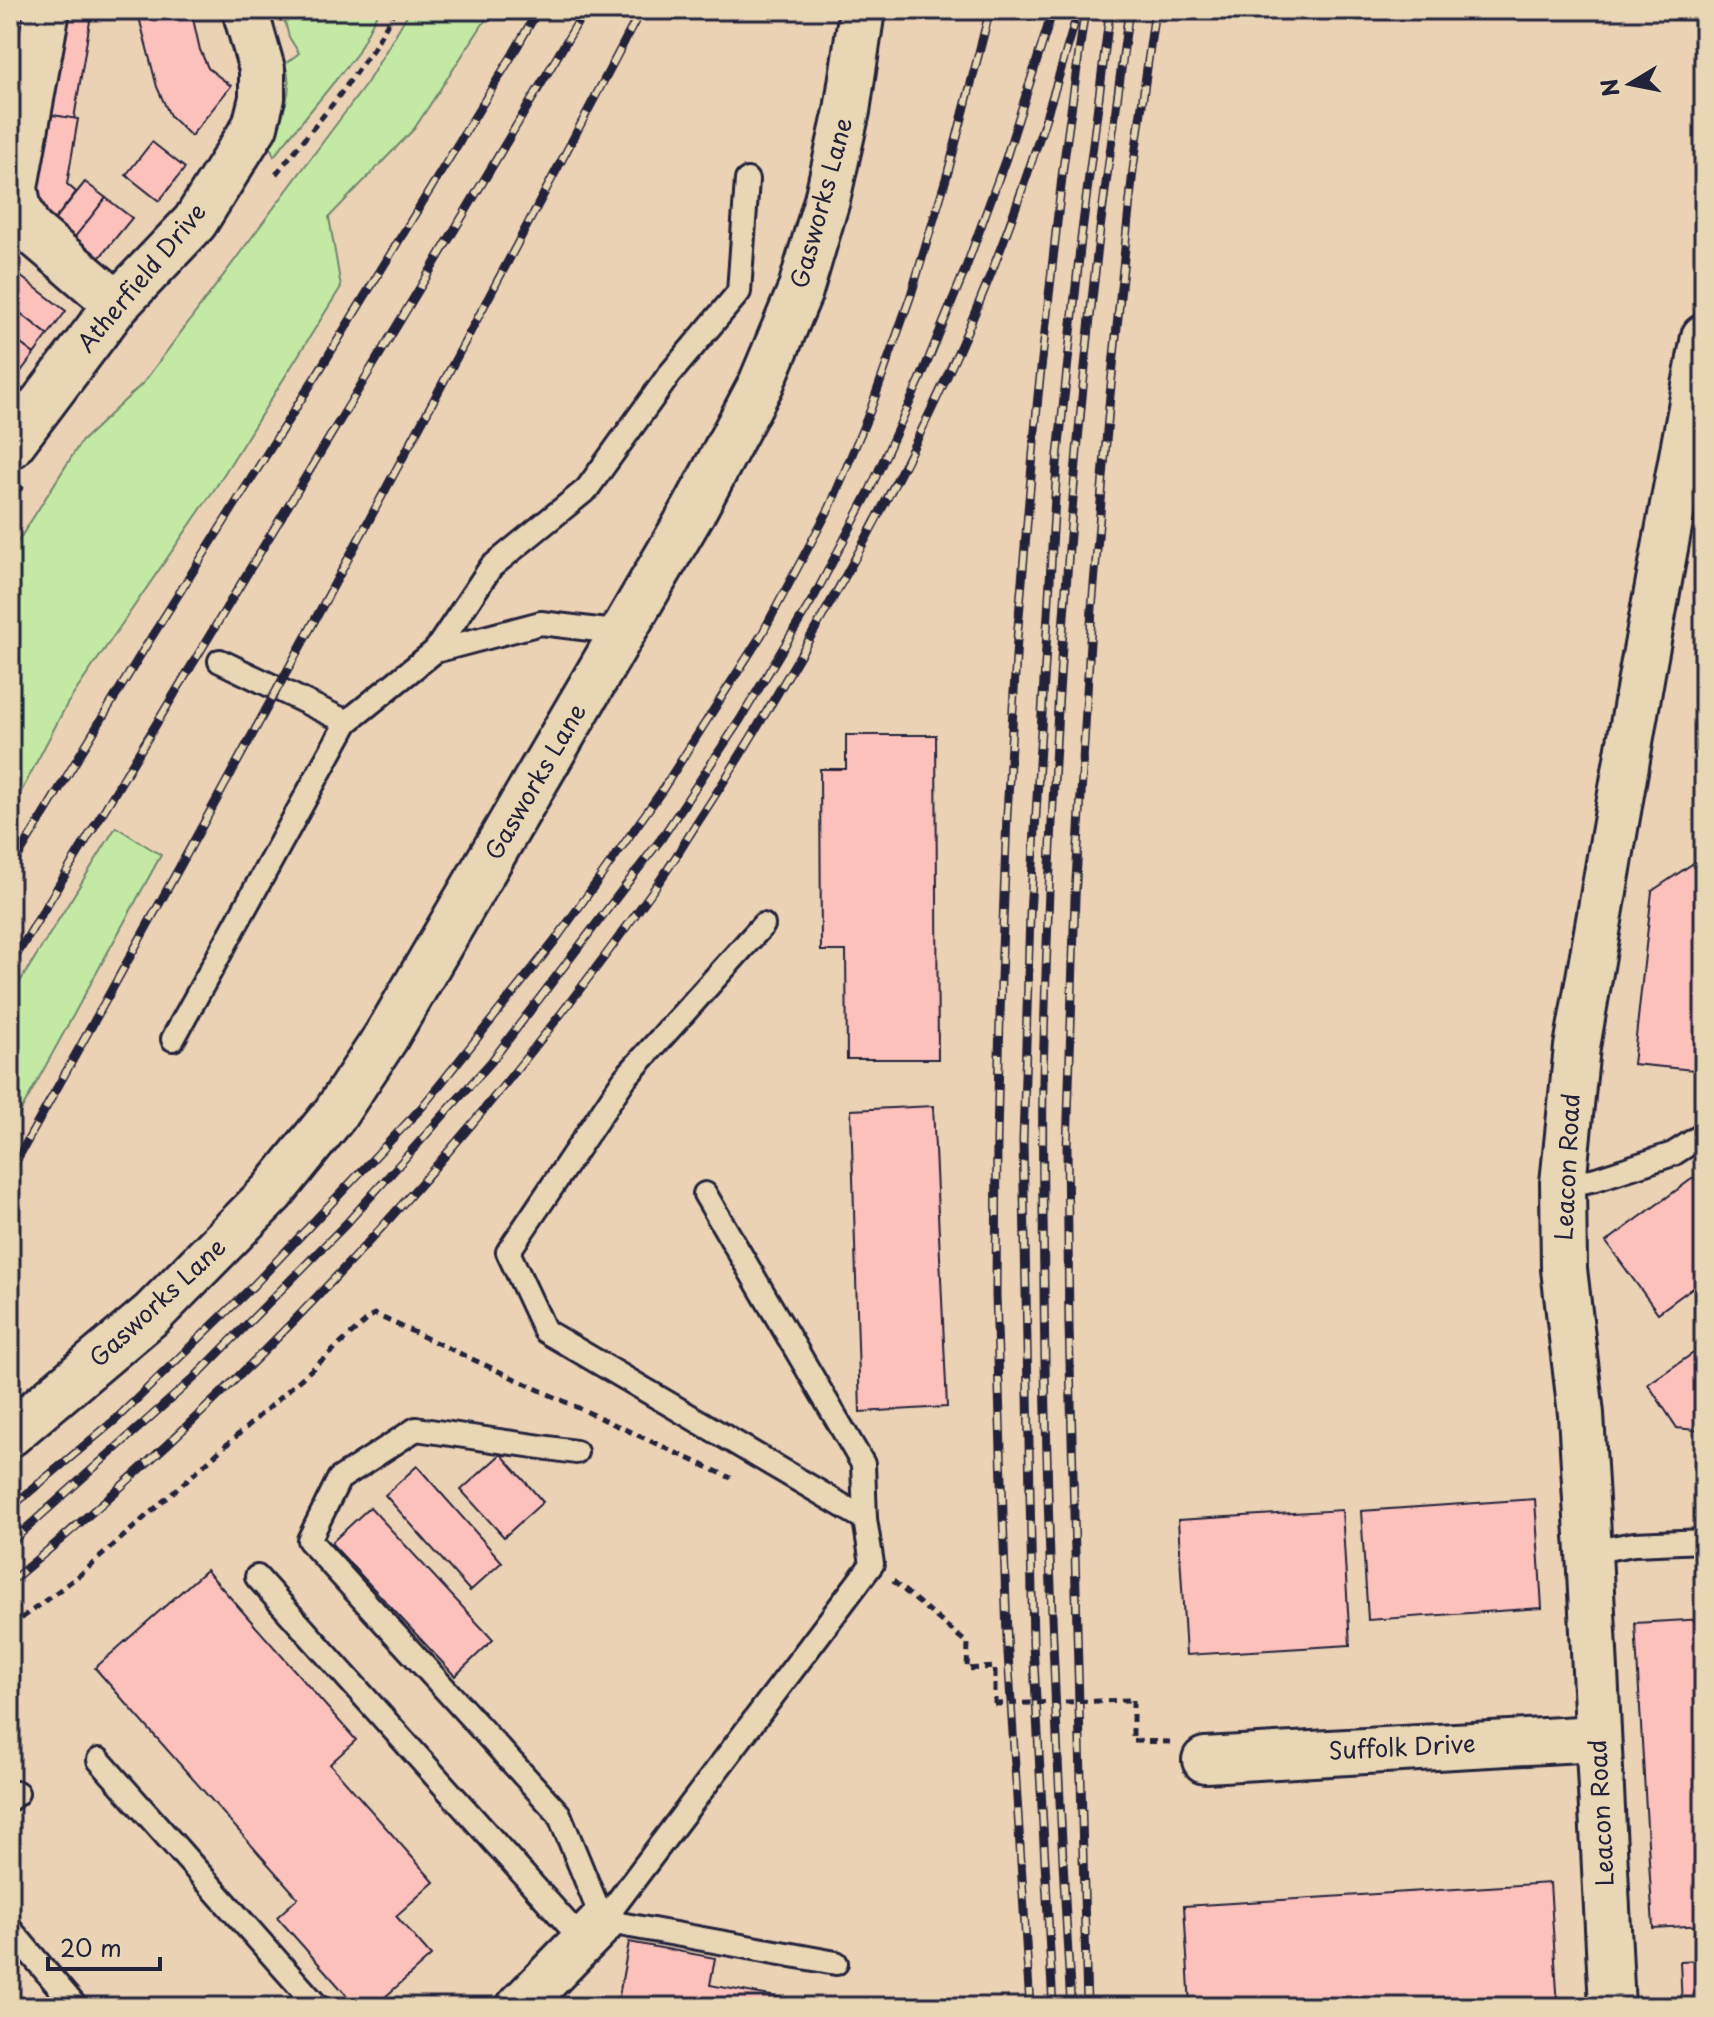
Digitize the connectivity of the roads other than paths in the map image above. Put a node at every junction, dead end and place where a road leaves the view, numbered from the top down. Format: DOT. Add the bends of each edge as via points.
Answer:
graph roads {
  1 [pos="47,10"];
  2 [pos="245,10"];
  3 [pos="862,10"];
  4 [pos="747,180"];
  5 [pos="117,304"];
  6 [pos="1704,337"];
  7 [pos="10,446"];
  8 [pos="623,633"];
  9 [pos="435,651"];
  10 [pos="220,661"];
  11 [pos="347,722"];
  12 [pos="763,925"];
  13 [pos="173,1039"];
  14 [pos="1704,1134"];
  15 [pos="1563,1186"];
  16 [pos="705,1194"];
  17 [pos="10,1434"];
  18 [pos="576,1452"];
  19 [pos="865,1519"];
  20 [pos="1704,1541"];
  21 [pos="1589,1552"];
  22 [pos="257,1577"];
  23 [pos="1598,1738"];
  24 [pos="1195,1751"];
  25 [pos="99,1760"];
  26 [pos="10,1929"];
  27 [pos="593,1931"];
  28 [pos="836,1963"];
  29 [pos="76,2007"];
  30 [pos="318,2007"];
  31 [pos="519,2007"];
  32 [pos="1612,2007"];
  1 -- 5 [label="street" via="15,187 18,206 29,229"];
  2 -- 5 [label="street, Atherfield Drive" via="262,69 255,126 195,222"];
  3 -- 8 [label="street, Gasworks Lane" via="847,111 800,291 761,384"];
  4 -- 9 [label="lane" via="739,292 669,375 587,489 491,567"];
  5 -- 7 [label="street, Atherfield Drive"];
  6 -- 15 [label="street, Leacon Road" via="1577,1047"];
  8 -- 9 [label="lane" via="541,623"];
  8 -- 17 [label="street, Gasworks Lane" via="386,1037 335,1114 272,1192 153,1313"];
  9 -- 11 [label="lane"];
  10 -- 11 [label="lane"];
  11 -- 13 [label="lane"];
  12 -- 19 [label="lane" via="625,1078 508,1252 545,1331"];
  14 -- 15 [label="lane" via="1673,1154"];
  15 -- 21 [label="street, Leacon Road" via="1564,1269 1581,1414"];
  16 -- 19 [label="lane" via="863,1464"];
  18 -- 27 [label="lane" via="416,1429 339,1479 309,1540 559,1814"];
  19 -- 27 [label="lane" via="872,1564"];
  20 -- 21 [label="lane"];
  21 -- 23 [label="street, Leacon Road"];
  22 -- 27 [label="lane"];
  23 -- 24 [label="street, Suffolk Drive"];
  23 -- 32 [label="street, Leacon Road"];
  25 -- 30 [label="lane"];
  26 -- 29 [label="lane"];
  27 -- 28 [label="lane"];
  27 -- 31 [label="street"];
}
